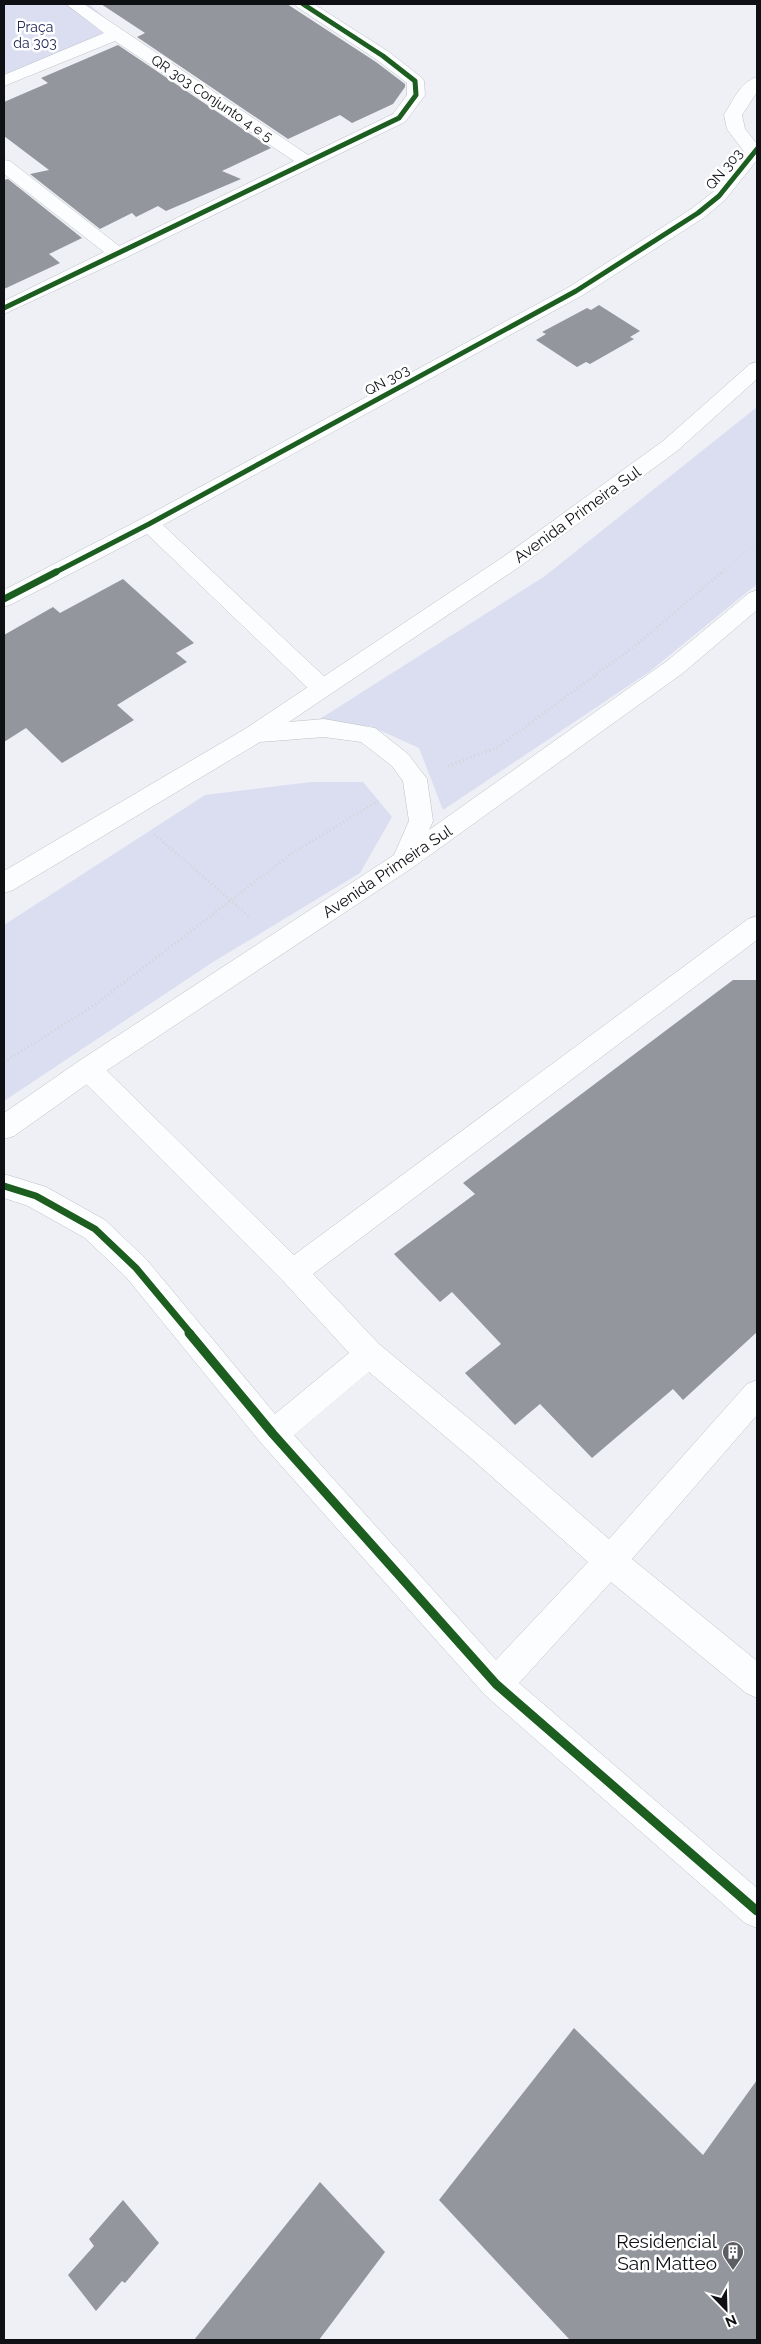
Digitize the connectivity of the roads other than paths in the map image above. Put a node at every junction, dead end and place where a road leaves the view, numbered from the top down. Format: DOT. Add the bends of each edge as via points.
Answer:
graph roads {
  1 [pos="74,4"];
  2 [pos="303,4"];
  3 [pos="116,34"];
  4 [pos="4,81"];
  5 [pos="757,82"];
  6 [pos="756,151"];
  7 [pos="307,162"];
  8 [pos="4,165"];
  9 [pos="118,254"];
  10 [pos="4,308"];
  11 [pos="757,368"];
  12 [pos="149,524"];
  13 [pos="757,598"];
  14 [pos="4,599"];
  15 [pos="322,687"];
  16 [pos="253,734"];
  17 [pos="403,861"];
  18 [pos="4,883"];
  19 [pos="752,937"];
  20 [pos="88,1070"];
  21 [pos="4,1128"];
  22 [pos="4,1186"];
  23 [pos="293,1272"];
  24 [pos="369,1354"];
  25 [pos="757,1394"];
  26 [pos="273,1434"];
  27 [pos="610,1561"];
  28 [pos="757,1682"];
  29 [pos="496,1684"];
  30 [pos="757,1911"];
  1 -- 3 [label="street, QR 303 Conjunto 4 e 5"];
  2 -- 7 [label="street" via="415,81 416,95 399,118"];
  3 -- 4 [label="street"];
  3 -- 7 [label="street, QR 303 Conjunto 4 e 5"];
  5 -- 6 [label="street" via="733,115 736,129"];
  6 -- 12 [label="street, QN 303" via="719,196 698,214 576,291"];
  7 -- 9 [label="street"];
  8 -- 9 [label="street"];
  9 -- 10 [label="street"];
  11 -- 15 [label="street, Avenida Primeira Sul" via="662,452 511,562"];
  12 -- 14 [label="street, QN 303"];
  12 -- 15 [label="street"];
  13 -- 17 [label="street, Avenida Primeira Sul" via="675,667"];
  15 -- 16 [label="street, Avenida Primeira Sul"];
  16 -- 17 [label="street" via="324,728 367,734 400,760 415,779 421,821"];
  16 -- 18 [label="street, Avenida Primeira Sul"];
  17 -- 20 [label="street, Avenida Primeira Sul"];
  19 -- 23 [label="street"];
  20 -- 21 [label="street, Avenida Primeira Sul"];
  20 -- 23 [label="street"];
  22 -- 26 [label="street" via="36,1196 95,1230 136,1268"];
  23 -- 24 [label="street"];
  24 -- 26 [label="street"];
  24 -- 27 [label="street"];
  25 -- 27 [label="street"];
  26 -- 29 [label="street"];
  27 -- 28 [label="street"];
  27 -- 29 [label="street"];
  29 -- 30 [label="street"];
}
